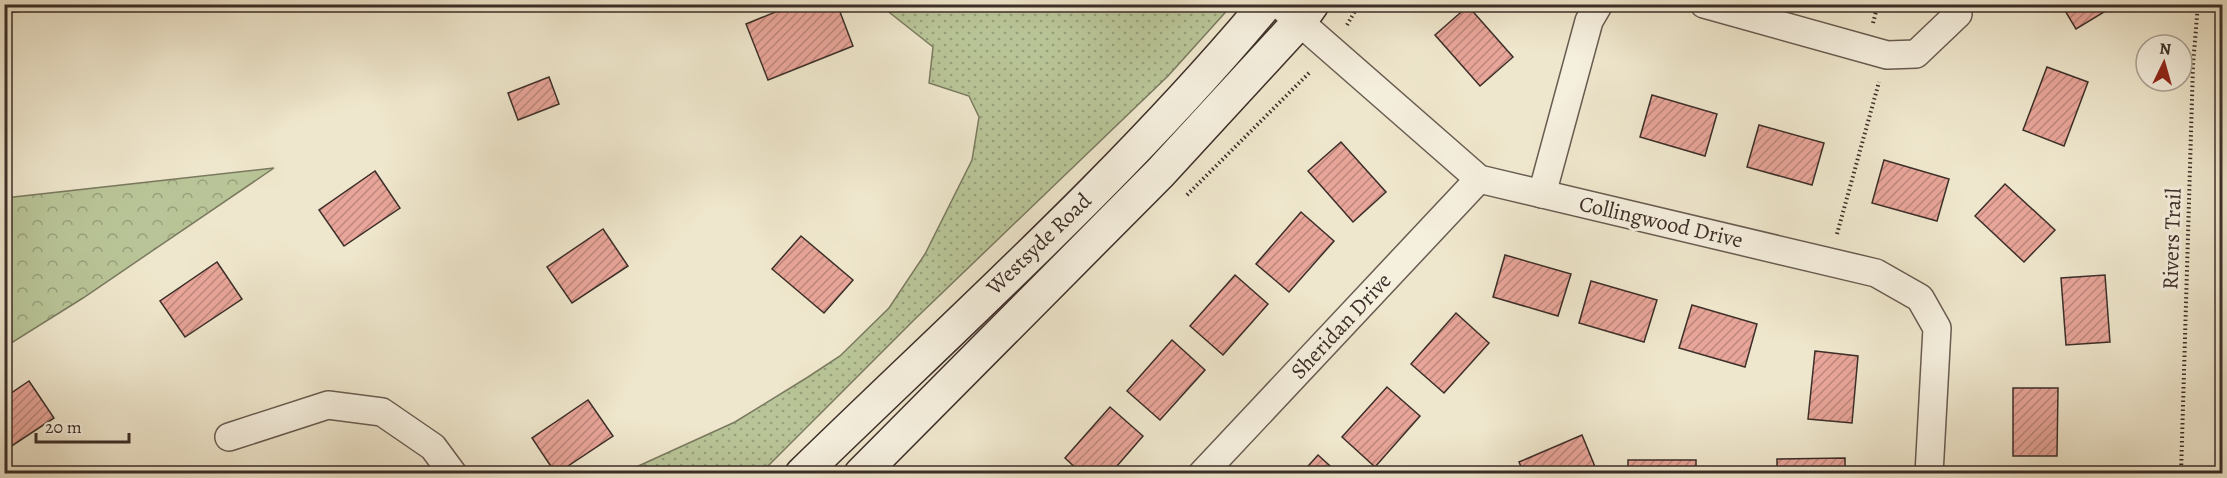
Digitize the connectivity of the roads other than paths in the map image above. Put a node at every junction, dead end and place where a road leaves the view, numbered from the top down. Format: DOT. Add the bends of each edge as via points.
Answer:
graph roads {
  1 [pos="1266,4"];
  2 [pos="1599,4"];
  3 [pos="1704,4"];
  4 [pos="1297,10"];
  5 [pos="1958,14"];
  6 [pos="1479,179"];
  7 [pos="1542,194"];
  8 [pos="229,437"];
  9 [pos="453,474"];
  10 [pos="802,474"];
  11 [pos="861,474"];
  12 [pos="1202,474"];
  13 [pos="1929,474"];
  1 -- 10 [label="main road, Westsyde Road" via="1141,145"];
  2 -- 7 [label="street" via="1589,21"];
  3 -- 5 [label="street" via="1887,56 1916,54"];
  4 -- 6 [label="street, Collingwood Drive"];
  4 -- 11 [label="main road, Westsyde Road" via="1160,173"];
  6 -- 7 [label="street, Collingwood Drive"];
  6 -- 12 [label="street, Sheridan Drive"];
  7 -- 13 [label="street, Collingwood Drive" via="1876,273 1920,298 1937,328"];
  8 -- 9 [label="street" via="328,405 382,412 433,447"];
}
